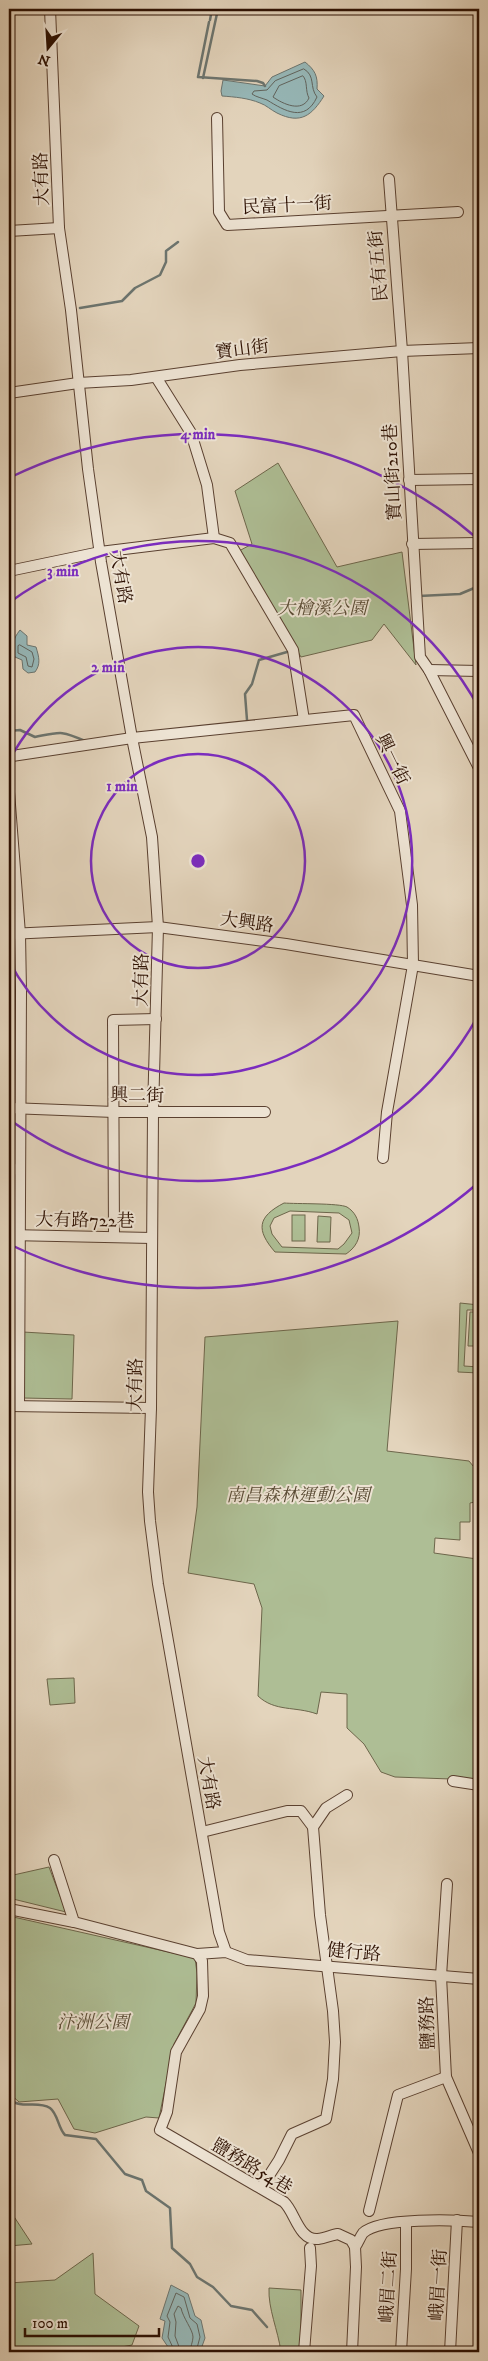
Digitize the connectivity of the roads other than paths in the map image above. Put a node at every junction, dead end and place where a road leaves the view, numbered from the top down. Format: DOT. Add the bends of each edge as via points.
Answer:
graph roads {
  1 [pos="50,9"];
  2 [pos="217,118"];
  3 [pos="388,179"];
  4 [pos="458,212"];
  5 [pos="390,216"];
  6 [pos="59,228"];
  7 [pos="9,231"];
  8 [pos="479,348"];
  9 [pos="402,351"];
  10 [pos="156,377"];
  11 [pos="78,383"];
  12 [pos="9,393"];
  13 [pos="479,479"];
  14 [pos="409,480"];
  15 [pos="214,538"];
  16 [pos="479,543"];
  17 [pos="412,544"];
  18 [pos="100,552"];
  19 [pos="9,571"];
  20 [pos="429,670"];
  21 [pos="479,670"];
  22 [pos="304,720"];
  23 [pos="132,738"];
  24 [pos="11,758"];
  25 [pos="479,768"];
  26 [pos="9,792"];
  27 [pos="158,927"];
  28 [pos="9,934"];
  29 [pos="20,934"];
  30 [pos="413,965"];
  31 [pos="479,976"];
  32 [pos="156,1019"];
  33 [pos="14,1108"];
  34 [pos="114,1112"];
  35 [pos="153,1112"];
  36 [pos="265,1112"];
  37 [pos="383,1158"];
  38 [pos="14,1170"];
  39 [pos="13,1236"];
  40 [pos="114,1237"];
  41 [pos="152,1238"];
  42 [pos="14,1406"];
  43 [pos="151,1408"];
  44 [pos="453,1781"];
  45 [pos="479,1785"];
  46 [pos="347,1795"];
  47 [pos="313,1826"];
  48 [pos="202,1832"];
  49 [pos="54,1860"];
  50 [pos="447,1884"];
  51 [pos="9,1909"];
  52 [pos="74,1922"];
  53 [pos="226,1952"];
  54 [pos="197,1954"];
  55 [pos="327,1966"];
  56 [pos="441,1976"];
  57 [pos="479,1979"];
  58 [pos="446,2077"];
  59 [pos="479,2153"];
  60 [pos="261,2188"];
  61 [pos="369,2211"];
  62 [pos="457,2220"];
  63 [pos="406,2222"];
  64 [pos="479,2222"];
  65 [pos="355,2247"];
  66 [pos="310,2248"];
  67 [pos="304,2352"];
  68 [pos="352,2352"];
  69 [pos="401,2352"];
  70 [pos="450,2352"];
  1 -- 6 [label="street, 大有路"];
  2 -- 5 [label="street, 民富十一街" via="219,212 227,225"];
  3 -- 5 [label="street, 民有五街"];
  4 -- 5 [label="street, 民富十一街"];
  5 -- 9 [label="street, 民有五街"];
  6 -- 7 [label="street"];
  6 -- 11 [label="street, 大有路"];
  8 -- 9 [label="street, 寶山街"];
  9 -- 10 [label="street, 寶山街" via="240,365"];
  9 -- 14 [label="street, 寶山街210巷"];
  10 -- 11 [label="street, 寶山街"];
  10 -- 15 [label="street" via="191,433 207,485"];
  11 -- 12 [label="street, 寶山街"];
  11 -- 18 [label="street, 大有路"];
  13 -- 14 [label="street"];
  14 -- 17 [label="street, 寶山街210巷"];
  15 -- 18 [label="street"];
  15 -- 22 [label="street" via="230,543 293,650"];
  16 -- 17 [label="street"];
  17 -- 20 [label="street, 寶山街210巷" via="420,657"];
  18 -- 19 [label="street"];
  18 -- 23 [label="street, 大有路"];
  20 -- 21 [label="street"];
  20 -- 25 [label="street, 寶山街210巷"];
  22 -- 23 [label="street, 興一街"];
  22 -- 30 [label="street, 興一街" via="354,715 400,811 410,871"];
  23 -- 24 [label="street, 興一街"];
  23 -- 27 [label="street, 大有路" via="152,836"];
  26 -- 29 [label="street"];
  27 -- 29 [label="street, 大興路"];
  27 -- 30 [label="street, 大興路"];
  27 -- 32 [label="street, 大有路"];
  28 -- 29 [label="street, 大興路"];
  29 -- 33 [label="street" via="21,1049"];
  30 -- 31 [label="street, 大興路"];
  30 -- 37 [label="street, 興一街" via="387,1112"];
  32 -- 34 [label="street" via="113,1020"];
  32 -- 35 [label="street, 大有路"];
  33 -- 34 [label="street, 興二街"];
  33 -- 38 [label="street"];
  34 -- 35 [label="street, 興二街"];
  34 -- 40 [label="street"];
  35 -- 36 [label="street, 興二街"];
  35 -- 41 [label="street, 大有路"];
  38 -- 39 [label="street"];
  39 -- 40 [label="street, 大有路722巷"];
  39 -- 42 [label="street"];
  40 -- 41 [label="street, 大有路722巷"];
  41 -- 43 [label="street, 大有路"];
  42 -- 43 [label="street"];
  43 -- 48 [label="street, 大有路" via="150,1521"];
  44 -- 45 [label="street"];
  46 -- 47 [label="street" via="326,1808"];
  47 -- 48 [label="street" via="301,1811 287,1811"];
  47 -- 55 [label="street"];
  48 -- 53 [label="street, 大有路" via="219,1932"];
  49 -- 52 [label="street"];
  50 -- 56 [label="street, 鹽務路"];
  51 -- 52 [label="street"];
  52 -- 54 [label="street"];
  53 -- 54 [label="street"];
  53 -- 55 [label="street, 健行路" via="247,1960"];
  54 -- 60 [label="street, 鹽務路54巷" via="202,1961 200,2009 176,2052 167,2112 160,2130"];
  55 -- 56 [label="street, 健行路"];
  55 -- 60 [label="street" via="335,2042 326,2119 292,2134"];
  56 -- 57 [label="street, 健行路"];
  56 -- 58 [label="street, 鹽務路"];
  58 -- 59 [label="street, 鹽務路"];
  58 -- 61 [label="street" via="398,2095"];
  60 -- 65 [label="street, 鹽務路54巷" via="291,2208 301,2230 310,2238 338,2234 351,2240"];
  62 -- 63 [label="street"];
  62 -- 64 [label="street"];
  62 -- 70 [label="street, 峨眉一街"];
  63 -- 65 [label="street" via="374,2227 363,2234"];
  63 -- 69 [label="street, 峨眉二街"];
  65 -- 68 [label="street"];
  66 -- 67 [label="street"];
}
